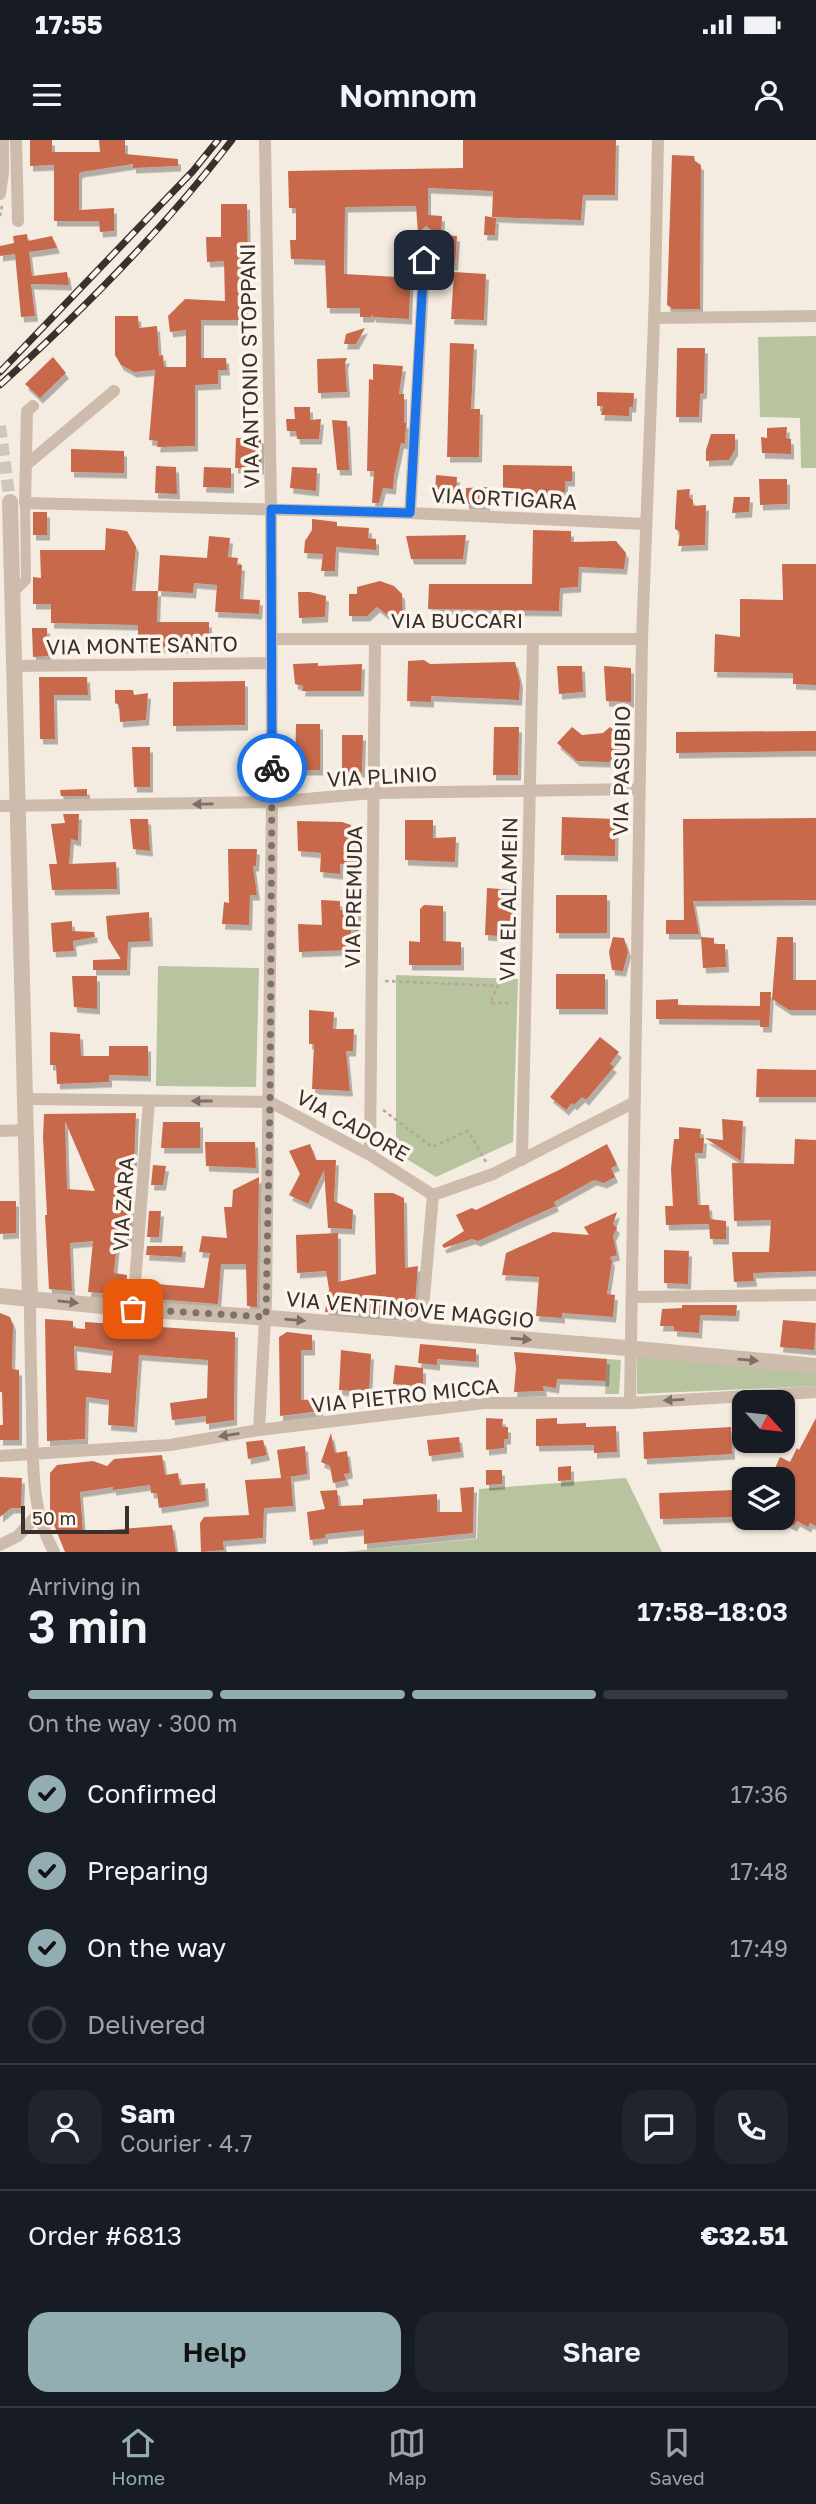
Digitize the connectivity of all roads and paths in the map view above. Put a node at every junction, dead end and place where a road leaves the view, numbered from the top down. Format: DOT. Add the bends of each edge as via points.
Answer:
graph roads {
  1 [pos="3,140"];
  2 [pos="16,140"];
  3 [pos="265,140"];
  4 [pos="658,140"];
  5 [pos="0,194"];
  6 [pos="18,221"];
  7 [pos="426,235"];
  8 [pos="816,316"];
  9 [pos="654,318"];
  10 [pos="114,391"];
  11 [pos="33,406"];
  12 [pos="26,465"];
  13 [pos="18,502"];
  14 [pos="271,509"];
  15 [pos="410,513"];
  16 [pos="645,524"];
  17 [pos="16,590"];
  18 [pos="272,639"];
  19 [pos="375,639"];
  20 [pos="533,639"];
  21 [pos="642,639"];
  22 [pos="271,663"];
  23 [pos="14,666"];
  24 [pos="639,789"];
  25 [pos="530,791"];
  26 [pos="373,793"];
  27 [pos="272,802"];
  28 [pos="0,806"];
  29 [pos="18,807"];
  30 [pos="372,980"];
  31 [pos="525,1003"];
  32 [pos="26,1099"];
  33 [pos="149,1101"];
  34 [pos="371,1101"];
  35 [pos="270,1102"];
  36 [pos="635,1102"];
  37 [pos="27,1130"];
  38 [pos="0,1131"];
  39 [pos="370,1155"];
  40 [pos="522,1160"];
  41 [pos="493,1174"];
  42 [pos="433,1195"];
  43 [pos="816,1295"];
  44 [pos="0,1296"];
  45 [pos="633,1297"];
  46 [pos="30,1298"];
  47 [pos="133,1309"];
  48 [pos="266,1317"];
  49 [pos="421,1331"];
  50 [pos="631,1349"];
  51 [pos="816,1366"];
  52 [pos="816,1392"];
  53 [pos="630,1403"];
  54 [pos="259,1430"];
  55 [pos="32,1455"];
  56 [pos="0,1456"];
  57 [pos="38,1514"];
  58 [pos="44,1534"];
  59 [pos="18,1536"];
  60 [pos="0,1545"];
  61 [pos="54,1552"];
  1 -- 5 [label="street"];
  2 -- 6 [label="street"];
  3 -- 14 [label="street, VIA ANTONIO STOPPANI"];
  4 -- 9 [label="street, VIA PASUBIO"];
  7 -- 15 [label="street"];
  8 -- 9 [label="street"];
  9 -- 16 [label="street, VIA PASUBIO"];
  10 -- 12 [label="street"];
  11 -- 12 [label="street" via="27,411"];
  12 -- 13 [label="street"];
  13 -- 14 [label="street, VIA ORTIGARA"];
  13 -- 17 [label="street" via="26,580"];
  13 -- 23 [label="street"];
  14 -- 15 [label="street, VIA ORTIGARA"];
  14 -- 18 [label="street, VIA ANTONIO STOPPANI"];
  15 -- 16 [label="street, VIA ORTIGARA"];
  16 -- 21 [label="street, VIA PASUBIO"];
  18 -- 19 [label="street, VIA BUCCARI"];
  18 -- 22 [label="street, VIA ANTONIO STOPPANI"];
  19 -- 20 [label="street, VIA BUCCARI"];
  19 -- 26 [label="street, VIA PREMUDA"];
  20 -- 21 [label="street, VIA BUCCARI"];
  20 -- 25 [label="street, VIA EL ALAMEIN"];
  21 -- 24 [label="street, VIA PASUBIO"];
  22 -- 23 [label="street, VIA MONTE SANTO"];
  22 -- 27 [label="street, VIA ANTONIO STOPPANI"];
  23 -- 29 [label="street"];
  24 -- 25 [label="street, VIA PLINIO"];
  24 -- 36 [label="street, VIA PASUBIO"];
  25 -- 26 [label="street, VIA PLINIO"];
  25 -- 31 [label="street, VIA EL ALAMEIN"];
  26 -- 27 [label="street, VIA PLINIO"];
  26 -- 30 [label="street, VIA PREMUDA"];
  27 -- 29 [label="street, VIA PLINIO, one-way"];
  27 -- 35 [label="street, VIA ANTONIO STOPPANI"];
  28 -- 29 [label="street, VIA PLINIO"];
  29 -- 32 [label="street"];
  30 -- 31 [label="path" via="498,986 490,1003"];
  30 -- 34 [label="street, VIA PREMUDA"];
  31 -- 40 [label="street, VIA EL ALAMEIN"];
  32 -- 33 [label="street, VIA CADORE"];
  32 -- 37 [label="street"];
  35 -- 33 [label="street, VIA CADORE, one-way"];
  33 -- 47 [label="street, VIA ZARA"];
  34 -- 39 [label="street, VIA PREMUDA"];
  34 -- 41 [label="path" via="432,1147 468,1131"];
  35 -- 39 [label="street, VIA CADORE"];
  35 -- 48 [label="street, VIA ANTONIO STOPPANI"];
  36 -- 40 [label="street"];
  36 -- 45 [label="street, VIA PASUBIO"];
  37 -- 38 [label="street"];
  37 -- 46 [label="street"];
  39 -- 42 [label="street, VIA CADORE"];
  40 -- 41 [label="street"];
  41 -- 42 [label="street"];
  42 -- 49 [label="street"];
  43 -- 45 [label="street"];
  44 -- 46 [label="street, VIA VENTINOVE MAGGIO"];
  45 -- 50 [label="street, VIA PASUBIO"];
  46 -- 47 [label="street, VIA VENTINOVE MAGGIO, one-way"];
  46 -- 55 [label="street"];
  47 -- 48 [label="street, VIA VENTINOVE MAGGIO"];
  48 -- 49 [label="street, VIA VENTINOVE MAGGIO, one-way"];
  48 -- 54 [label="street, VIA ANTONIO STOPPANI"];
  49 -- 50 [label="street, VIA VENTINOVE MAGGIO, one-way"];
  50 -- 51 [label="street, VIA VENTINOVE MAGGIO, one-way"];
  50 -- 53 [label="street, VIA PASUBIO"];
  52 -- 53 [label="street, VIA PIETRO MICCA, one-way"];
  53 -- 54 [label="street, VIA PIETRO MICCA" via="484,1403"];
  54 -- 55 [label="street, VIA PIETRO MICCA, one-way" via="170,1445"];
  55 -- 56 [label="street, VIA PIETRO MICCA"];
  55 -- 57 [label="street"];
  57 -- 58 [label="street"];
  57 -- 59 [label="street"];
  58 -- 59 [label="street"];
  58 -- 61 [label="street"];
  59 -- 60 [label="street"];
}
